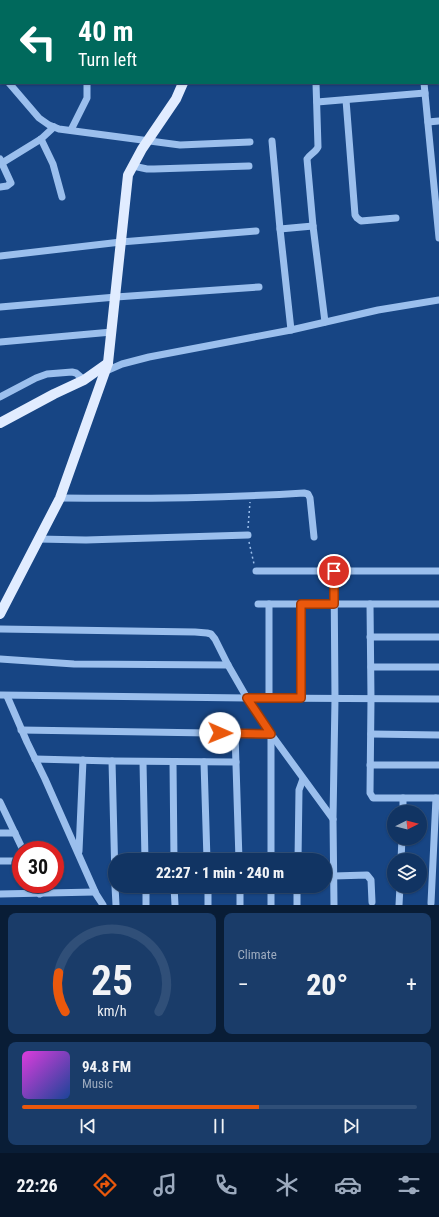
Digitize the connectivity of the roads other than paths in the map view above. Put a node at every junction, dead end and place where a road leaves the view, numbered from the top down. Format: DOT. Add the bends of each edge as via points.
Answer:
graph roads {
  1 [pos="10,84"];
  2 [pos="87,84"];
  3 [pos="183,84"];
  4 [pos="316,84"];
  5 [pos="424,84"];
  6 [pos="425,93"];
  7 [pos="346,100"];
  8 [pos="317,102"];
  9 [pos="439,121"];
  10 [pos="428,122"];
  11 [pos="54,127"];
  12 [pos="71,130"];
  13 [pos="42,138"];
  14 [pos="148,141"];
  15 [pos="272,141"];
  16 [pos="250,142"];
  17 [pos="439,151"];
  18 [pos="430,152"];
  19 [pos="1,161"];
  20 [pos="133,166"];
  21 [pos="249,166"];
  22 [pos="436,181"];
  23 [pos="0,188"];
  24 [pos="62,197"];
  25 [pos="438,212"];
  26 [pos="396,218"];
  27 [pos="313,226"];
  28 [pos="280,229"];
  29 [pos="256,231"];
  30 [pos="439,238"];
  31 [pos="121,242"];
  32 [pos="0,256"];
  33 [pos="259,287"];
  34 [pos="116,297"];
  35 [pos="439,300"];
  36 [pos="0,307"];
  37 [pos="325,322"];
  38 [pos="291,330"];
  39 [pos="112,332"];
  40 [pos="0,342"];
  41 [pos="107,367"];
  42 [pos="84,380"];
  43 [pos="0,397"];
  44 [pos="0,423"];
  45 [pos="60,498"];
  46 [pos="248,535"];
  47 [pos="314,537"];
  48 [pos="38,539"];
  49 [pos="256,571"];
  50 [pos="334,571"];
  51 [pos="439,571"];
  52 [pos="258,604"];
  53 [pos="268,604"];
  54 [pos="301,604"];
  55 [pos="334,604"];
  56 [pos="370,604"];
  57 [pos="439,604"];
  58 [pos="0,614"];
  59 [pos="0,629"];
  60 [pos="370,637"];
  61 [pos="439,637"];
  62 [pos="0,659"];
  63 [pos="228,665"];
  64 [pos="371,667"];
  65 [pos="439,667"];
  66 [pos="3,696"];
  67 [pos="247,698"];
  68 [pos="269,698"];
  69 [pos="301,698"];
  70 [pos="335,699"];
  71 [pos="371,699"];
  72 [pos="439,699"];
  73 [pos="22,730"];
  74 [pos="235,733"];
  75 [pos="271,734"];
  76 [pos="370,734"];
  77 [pos="439,735"];
  78 [pos="35,759"];
  79 [pos="82,760"];
  80 [pos="112,761"];
  81 [pos="143,762"];
  82 [pos="173,762"];
  83 [pos="204,762"];
  84 [pos="236,762"];
  85 [pos="370,765"];
  86 [pos="439,765"];
  87 [pos="303,779"];
  88 [pos="404,798"];
  89 [pos="437,798"];
  90 [pos="0,802"];
  91 [pos="404,805"];
  92 [pos="333,819"];
  93 [pos="0,833"];
  94 [pos="15,833"];
  95 [pos="19,841"];
  96 [pos="114,853"];
  97 [pos="145,853"];
  98 [pos="174,853"];
  99 [pos="207,853"];
  100 [pos="239,853"];
  101 [pos="271,853"];
  102 [pos="298,853"];
  103 [pos="78,854"];
  104 [pos="0,861"];
  105 [pos="12,861"];
  106 [pos="334,876"];
  107 [pos="96,892"];
  108 [pos="115,893"];
  109 [pos="146,893"];
  110 [pos="174,893"];
  111 [pos="208,893"];
  112 [pos="240,893"];
  113 [pos="271,893"];
  114 [pos="298,893"];
  115 [pos="400,893"];
  116 [pos="0,894"];
  117 [pos="40,894"];
  118 [pos="372,902"];
  119 [pos="431,903"];
  120 [pos="103,905"];
  121 [pos="116,905"];
  122 [pos="146,905"];
  123 [pos="175,905"];
  124 [pos="208,905"];
  125 [pos="240,905"];
  126 [pos="271,905"];
  127 [pos="297,905"];
  128 [pos="334,905"];
  129 [pos="399,905"];
  1 -- 11 [label="street" via="39,118"];
  2 -- 12 [label="street" via="87,98"];
  3 -- 14 [label="main road" via="176,99"];
  4 -- 8 [label="street"];
  5 -- 6 [label="street"];
  6 -- 7 [label="street"];
  6 -- 10 [label="street"];
  7 -- 8 [label="street"];
  7 -- 26 [label="street" via="355,215 361,221"];
  8 -- 27 [label="street" via="318,147 307,160"];
  9 -- 10 [label="street"];
  10 -- 18 [label="street"];
  11 -- 12 [label="street"];
  11 -- 13 [label="street"];
  12 -- 14 [label="street"];
  13 -- 19 [label="street"];
  13 -- 24 [label="street" via="53,164"];
  14 -- 16 [label="street" via="180,145"];
  14 -- 20 [label="main road"];
  15 -- 28 [label="street"];
  17 -- 18 [label="street"];
  18 -- 22 [label="street"];
  19 -- 23 [label="street" via="11,183"];
  20 -- 21 [label="street" via="146,169"];
  20 -- 31 [label="main road" via="128,175"];
  22 -- 25 [label="street"];
  25 -- 30 [label="street"];
  27 -- 28 [label="street"];
  27 -- 37 [label="street"];
  28 -- 38 [label="street"];
  29 -- 31 [label="street"];
  31 -- 32 [label="street"];
  31 -- 34 [label="main road"];
  33 -- 34 [label="street"];
  34 -- 36 [label="street"];
  34 -- 39 [label="main road"];
  35 -- 37 [label="street"];
  37 -- 38 [label="street"];
  38 -- 41 [label="street"];
  39 -- 40 [label="street"];
  39 -- 41 [label="main road"];
  41 -- 42 [label="main road"];
  41 -- 45 [label="main road"];
  42 -- 43 [label="street" via="72,372 48,374"];
  42 -- 44 [label="main road"];
  45 -- 47 [label="street" via="144,499 304,493 310,498"];
  45 -- 48 [label="main road"];
  46 -- 48 [label="street"];
  48 -- 58 [label="main road"];
  49 -- 50 [label="street"];
  50 -- 51 [label="street"];
  50 -- 55 [label="street"];
  52 -- 53 [label="street"];
  53 -- 54 [label="street"];
  53 -- 68 [label="street"];
  54 -- 55 [label="street"];
  54 -- 69 [label="street"];
  55 -- 56 [label="street"];
  55 -- 70 [label="street"];
  56 -- 57 [label="street"];
  56 -- 60 [label="street"];
  59 -- 63 [label="street" via="207,633 215,639"];
  60 -- 61 [label="street"];
  60 -- 64 [label="street"];
  62 -- 63 [label="street" via="74,664"];
  63 -- 67 [label="street"];
  64 -- 65 [label="street"];
  64 -- 71 [label="street"];
  66 -- 67 [label="street"];
  66 -- 73 [label="street"];
  67 -- 68 [label="street"];
  67 -- 75 [label="street"];
  68 -- 69 [label="street"];
  69 -- 70 [label="street"];
  70 -- 71 [label="street"];
  70 -- 92 [label="street"];
  71 -- 72 [label="street"];
  71 -- 76 [label="street"];
  73 -- 74 [label="street"];
  73 -- 78 [label="street"];
  74 -- 75 [label="street"];
  74 -- 84 [label="street"];
  75 -- 87 [label="street"];
  75 -- 101 [label="street"];
  76 -- 77 [label="street"];
  76 -- 85 [label="street"];
  78 -- 79 [label="street"];
  78 -- 103 [label="street"];
  79 -- 80 [label="street"];
  79 -- 103 [label="street"];
  80 -- 81 [label="street"];
  80 -- 96 [label="street"];
  81 -- 82 [label="street"];
  81 -- 97 [label="street"];
  82 -- 83 [label="street"];
  82 -- 98 [label="street"];
  83 -- 84 [label="street"];
  83 -- 99 [label="street"];
  84 -- 100 [label="street"];
  85 -- 86 [label="street"];
  85 -- 88 [label="street" via="371,796"];
  87 -- 92 [label="street"];
  87 -- 102 [label="street" via="299,790"];
  88 -- 89 [label="street"];
  88 -- 91 [label="street"];
  89 -- 119 [label="street"];
  90 -- 94 [label="street"];
  92 -- 106 [label="street"];
  93 -- 94 [label="street"];
  94 -- 95 [label="street"];
  103 -- 107 [label="street"];
  104 -- 105 [label="street"];
  106 -- 118 [label="street" via="367,875 371,880"];
  106 -- 128 [label="street"];
  107 -- 117 [label="street"];
  107 -- 120 [label="street"];
  108 -- 121 [label="street"];
  109 -- 122 [label="street"];
  110 -- 123 [label="street"];
  111 -- 124 [label="street"];
  112 -- 125 [label="street"];
  113 -- 126 [label="street"];
  114 -- 127 [label="street"];
  115 -- 129 [label="street"];
  116 -- 117 [label="street"];
}
